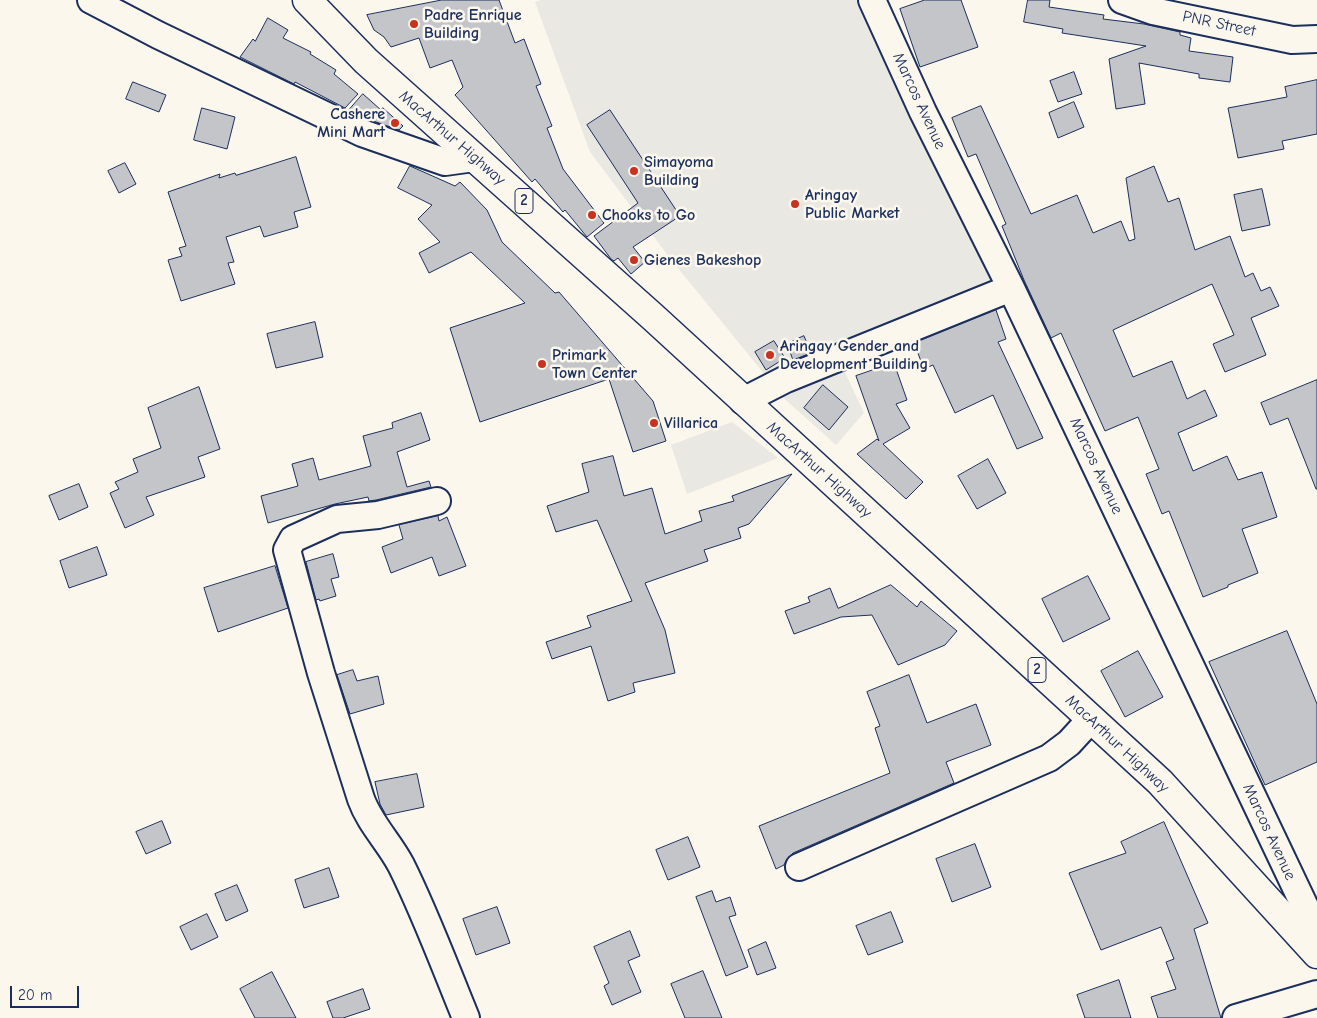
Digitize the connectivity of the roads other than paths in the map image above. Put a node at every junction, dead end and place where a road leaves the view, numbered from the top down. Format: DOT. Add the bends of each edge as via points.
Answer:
graph roads {
  1 [pos="91,0"];
  2 [pos="307,0"];
  3 [pos="872,0"];
  4 [pos="1122,0"];
  5 [pos="1317,38"];
  6 [pos="474,158"];
  7 [pos="1011,288"];
  8 [pos="743,401"];
  9 [pos="437,501"];
  10 [pos="1091,719"];
  11 [pos="799,867"];
  12 [pos="1317,932"];
  13 [pos="1317,954"];
  14 [pos="1317,994"];
  15 [pos="466,1018"];
  16 [pos="1236,1018"];
  1 -- 6 [label="street" via="362,133 445,162"];
  2 -- 6 [label="highway, MacArthur Highway / 2" via="366,61"];
  3 -- 7 [label="street, Marcos Avenue" via="923,112"];
  4 -- 5 [label="street, PNR Street" via="1154,11 1292,40"];
  6 -- 8 [label="highway, MacArthur Highway / 2"];
  7 -- 8 [label="street" via="786,379"];
  7 -- 12 [label="street, Marcos Avenue"];
  8 -- 10 [label="highway, MacArthur Highway / 2"];
  9 -- 15 [label="street" via="378,515 337,519 293,539 287,550 321,673 363,805 396,855 415,894"];
  10 -- 11 [label="street" via="1050,758"];
  10 -- 13 [label="highway, MacArthur Highway / 2" via="1160,782"];
  14 -- 16 [label="street"];
}
